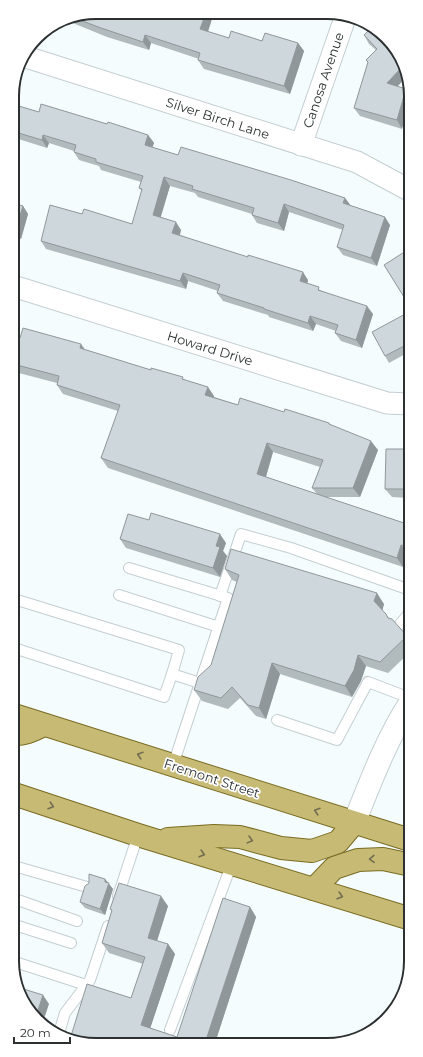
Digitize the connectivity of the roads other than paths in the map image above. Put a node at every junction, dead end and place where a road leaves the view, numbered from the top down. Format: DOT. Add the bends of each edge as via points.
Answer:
graph roads {
  1 [pos="344,21"];
  2 [pos="29,58"];
  3 [pos="301,145"];
  4 [pos="404,188"];
  5 [pos="19,288"];
  6 [pos="404,404"];
  7 [pos="129,568"];
  8 [pos="404,588"];
  9 [pos="119,595"];
  10 [pos="220,596"];
  11 [pos="19,601"];
  12 [pos="404,619"];
  13 [pos="400,624"];
  14 [pos="219,627"];
  15 [pos="19,650"];
  16 [pos="172,674"];
  17 [pos="200,684"];
  18 [pos="404,696"];
  19 [pos="404,712"];
  20 [pos="19,717"];
  21 [pos="277,720"];
  22 [pos="44,725"];
  23 [pos="19,734"];
  24 [pos="173,765"];
  25 [pos="19,796"];
  26 [pos="354,823"];
  27 [pos="147,837"];
  28 [pos="404,838"];
  29 [pos="232,863"];
  30 [pos="404,864"];
  31 [pos="19,867"];
  32 [pos="87,887"];
  33 [pos="314,889"];
  34 [pos="19,901"];
  35 [pos="404,917"];
  36 [pos="77,921"];
  37 [pos="19,926"];
  38 [pos="71,943"];
  39 [pos="19,963"];
  40 [pos="86,985"];
  41 [pos="60,1029"];
  42 [pos="170,1030"];
  1 -- 3 [label="street, Canosa Avenue"];
  2 -- 3 [label="street, Silver Birch Lane"];
  3 -- 4 [label="street, Silver Birch Lane" via="357,162"];
  5 -- 6 [label="street, Howard Drive" via="387,403"];
  7 -- 10 [label="lane"];
  8 -- 10 [label="lane" via="291,548 241,534"];
  9 -- 14 [label="lane"];
  10 -- 14 [label="lane" via="228,598"];
  11 -- 16 [label="lane" via="179,650"];
  12 -- 13 [label="lane"];
  14 -- 17 [label="lane"];
  15 -- 16 [label="lane" via="164,697"];
  16 -- 17 [label="lane"];
  17 -- 24 [label="lane"];
  18 -- 21 [label="lane" via="368,682 337,740"];
  19 -- 26 [label="street"];
  20 -- 22 [label="main road, Fremont Street"];
  22 -- 23 [label="main road"];
  24 -- 22 [label="main road, Fremont Street, one-way"];
  26 -- 24 [label="main road, Fremont Street, one-way"];
  25 -- 27 [label="main road, one-way"];
  27 -- 26 [label="main road, one-way" via="240,837 281,848 312,851 338,842"];
  26 -- 28 [label="main road, Fremont Street"];
  27 -- 29 [label="main road, one-way"];
  27 -- 40 [label="lane" via="113,910 90,980"];
  29 -- 33 [label="main road"];
  29 -- 42 [label="lane"];
  30 -- 33 [label="main road, one-way" via="383,859 358,860 334,868"];
  31 -- 32 [label="lane"];
  33 -- 35 [label="main road, one-way"];
  34 -- 36 [label="lane"];
  37 -- 38 [label="lane"];
  39 -- 40 [label="lane"];
  40 -- 41 [label="lane" via="65,1013"];
}
